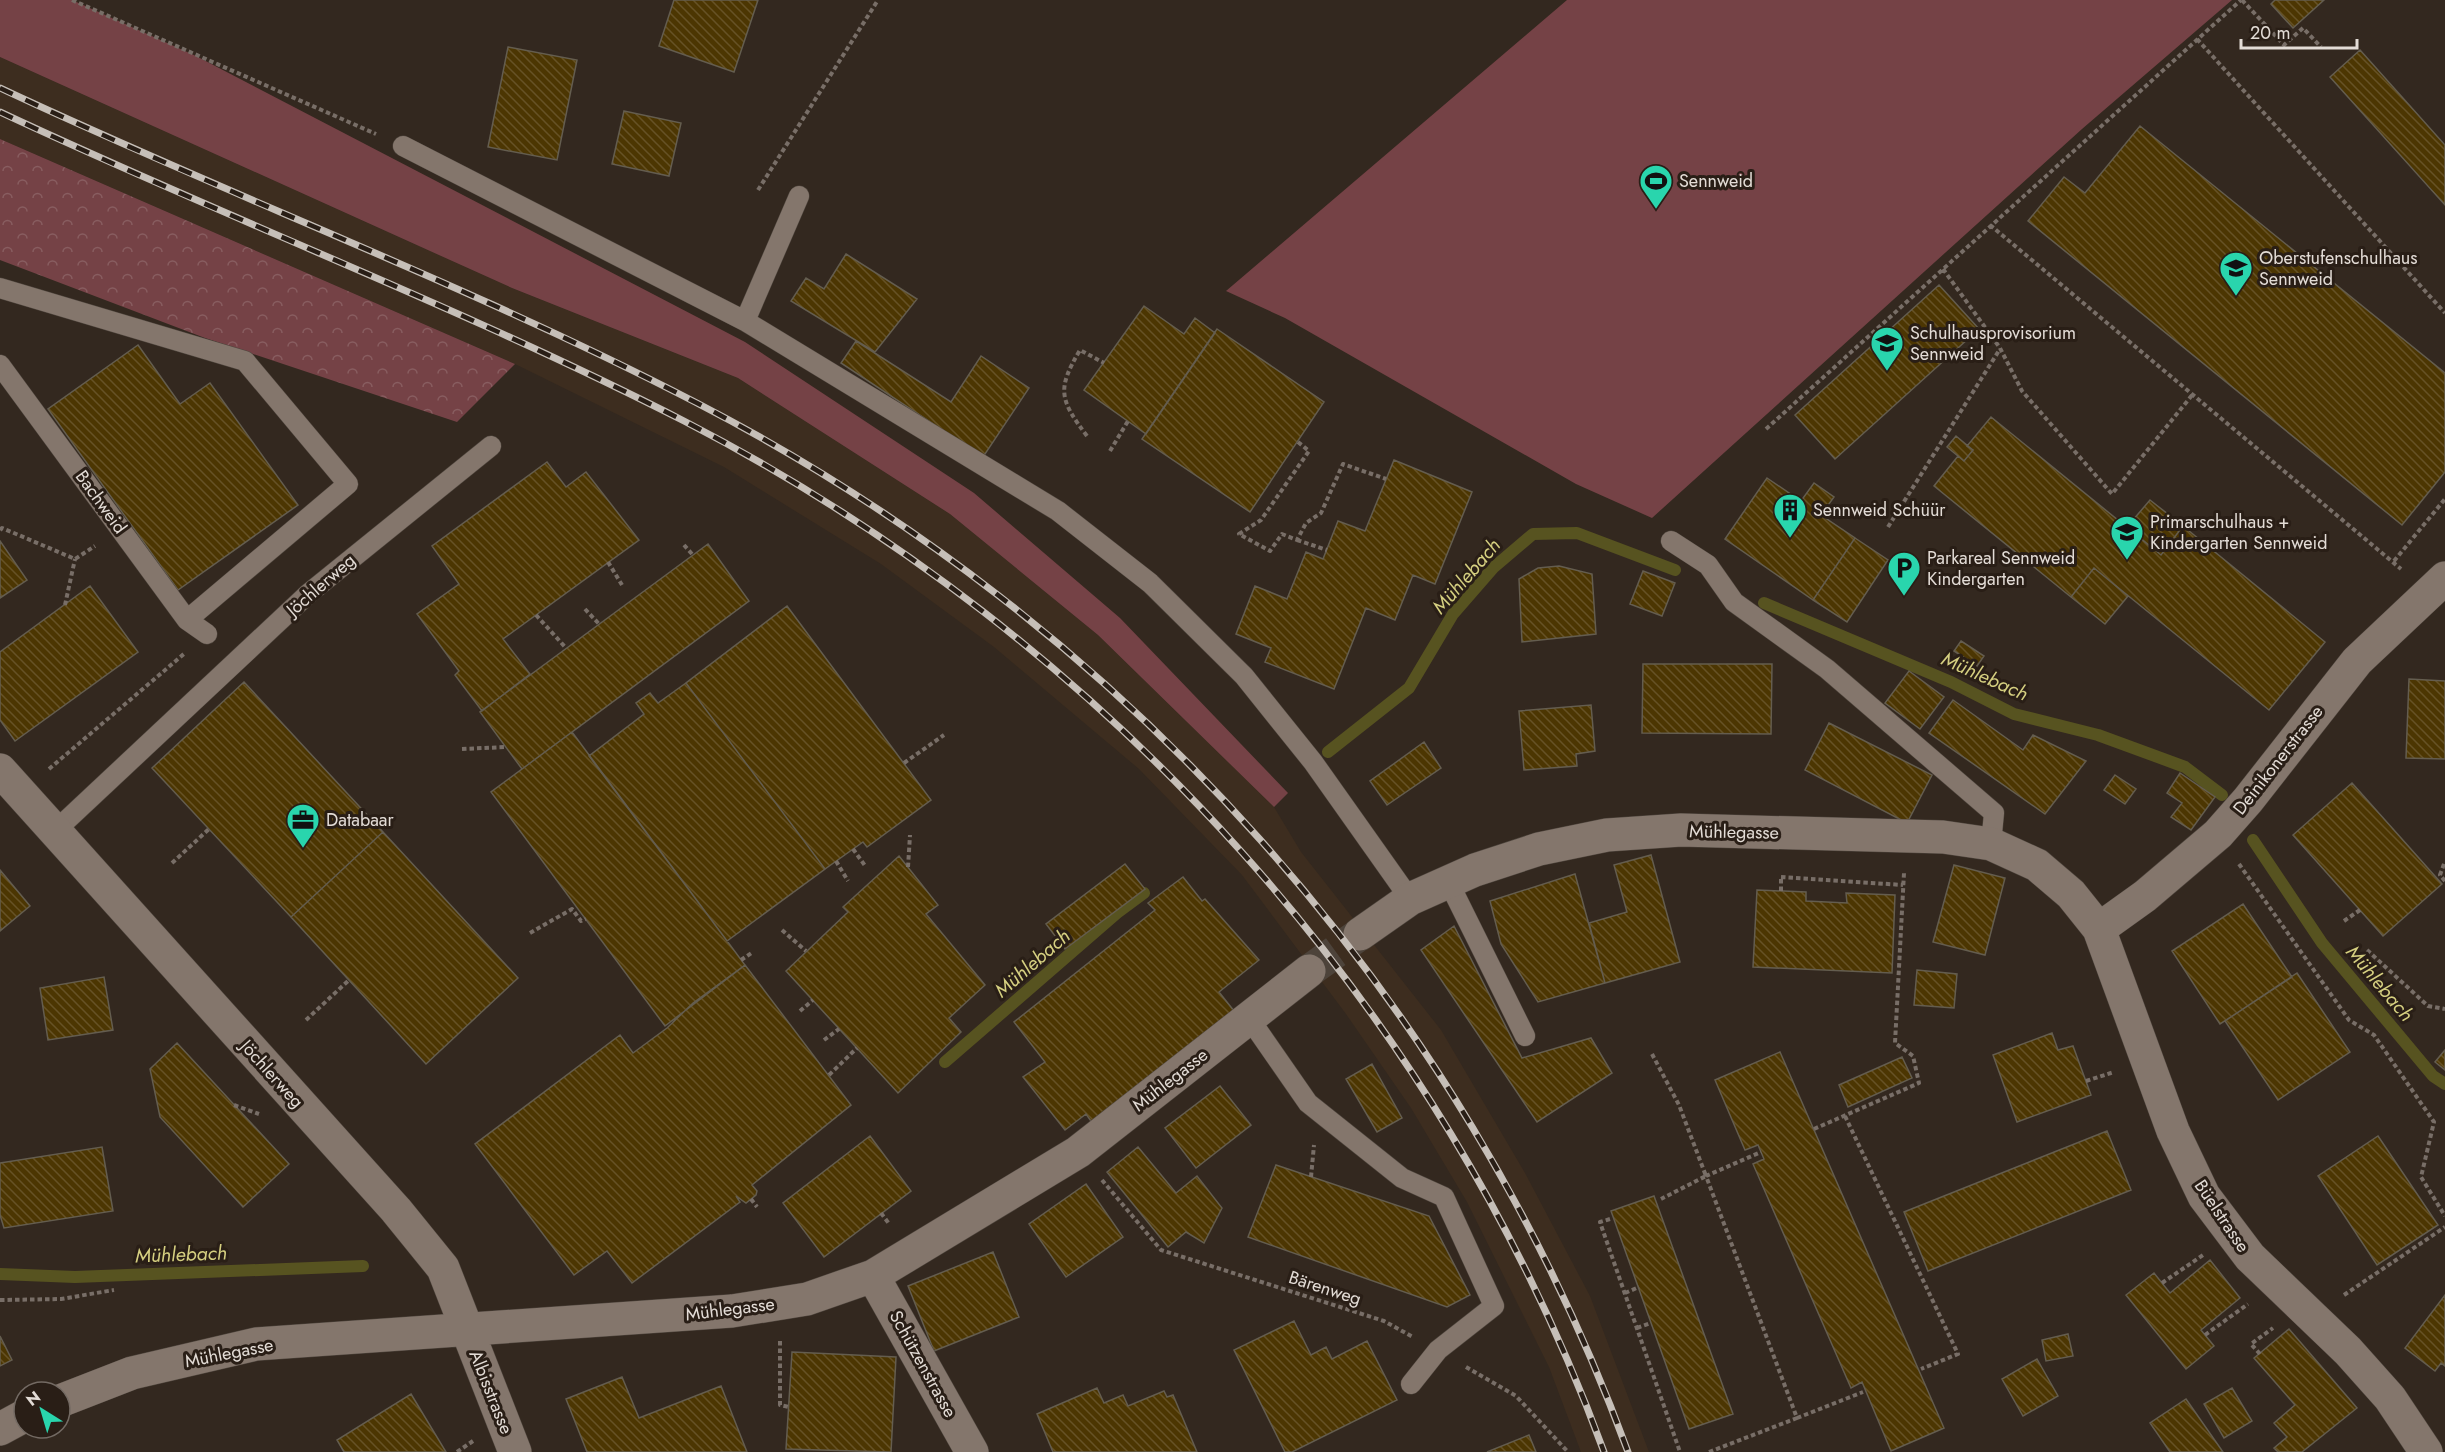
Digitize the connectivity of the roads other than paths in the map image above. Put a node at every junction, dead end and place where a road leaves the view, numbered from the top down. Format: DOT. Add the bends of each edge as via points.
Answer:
graph roads {
  1 [pos="403,146"];
  2 [pos="800,196"];
  3 [pos="0,288"];
  4 [pos="745,321"];
  5 [pos="0,365"];
  6 [pos="491,446"];
  7 [pos="1671,541"];
  8 [pos="2445,578"];
  9 [pos="187,620"];
  10 [pos="207,634"];
  11 [pos="0,770"];
  12 [pos="54,832"];
  13 [pos="1992,844"];
  14 [pos="1448,881"];
  15 [pos="1410,899"];
  16 [pos="2099,929"];
  17 [pos="1360,934"];
  18 [pos="1309,971"];
  19 [pos="1249,1018"];
  20 [pos="1525,1036"];
  21 [pos="873,1276"];
  22 [pos="466,1331"];
  23 [pos="1411,1384"];
  24 [pos="72,1396"];
  25 [pos="515,1452"];
  26 [pos="972,1452"];
  27 [pos="2426,1452"];
  1 -- 4 [label="lane"];
  2 -- 4 [label="lane"];
  3 -- 9 [label="lane" via="244,361 348,484"];
  4 -- 15 [label="lane" via="1058,511 1150,583 1244,676 1313,762"];
  5 -- 9 [label="lane, Bachweid"];
  6 -- 12 [label="lane, Jöchlerweg" via="308,594"];
  7 -- 13 [label="lane" via="1708,565 1734,602 1827,669 1994,813"];
  8 -- 16 [label="street, Deinikonerstrasse" via="2357,660 2218,834"];
  9 -- 10 [label="lane, Bachweid"];
  11 -- 12 [label="street, Jöchlerweg"];
  12 -- 22 [label="street, Jöchlerweg" via="396,1210 443,1268"];
  13 -- 14 [label="street, Mühlegasse" via="1905,836 1681,831 1607,835 1539,849"];
  13 -- 16 [label="street, Mühlegasse" via="2037,866 2071,894"];
  14 -- 15 [label="street, Mühlegasse"];
  14 -- 20 [label="lane"];
  15 -- 17 [label="street, Mühlegasse"];
  16 -- 27 [label="street, Büelstrasse" via="2173,1131 2204,1196 2250,1257 2348,1351 2390,1398"];
  18 -- 19 [label="street, Mühlegasse"];
  19 -- 21 [label="street, Mühlegasse" via="1078,1152"];
  19 -- 23 [label="lane" via="1308,1103 1402,1178 1444,1197 1494,1306 1438,1350"];
  21 -- 22 [label="street, Mühlegasse" via="807,1299 732,1311"];
  21 -- 26 [label="street, Schützenstrasse"];
  22 -- 24 [label="street, Mühlegasse" via="256,1344 132,1373"];
  22 -- 25 [label="street, Albisstrasse"];
}
